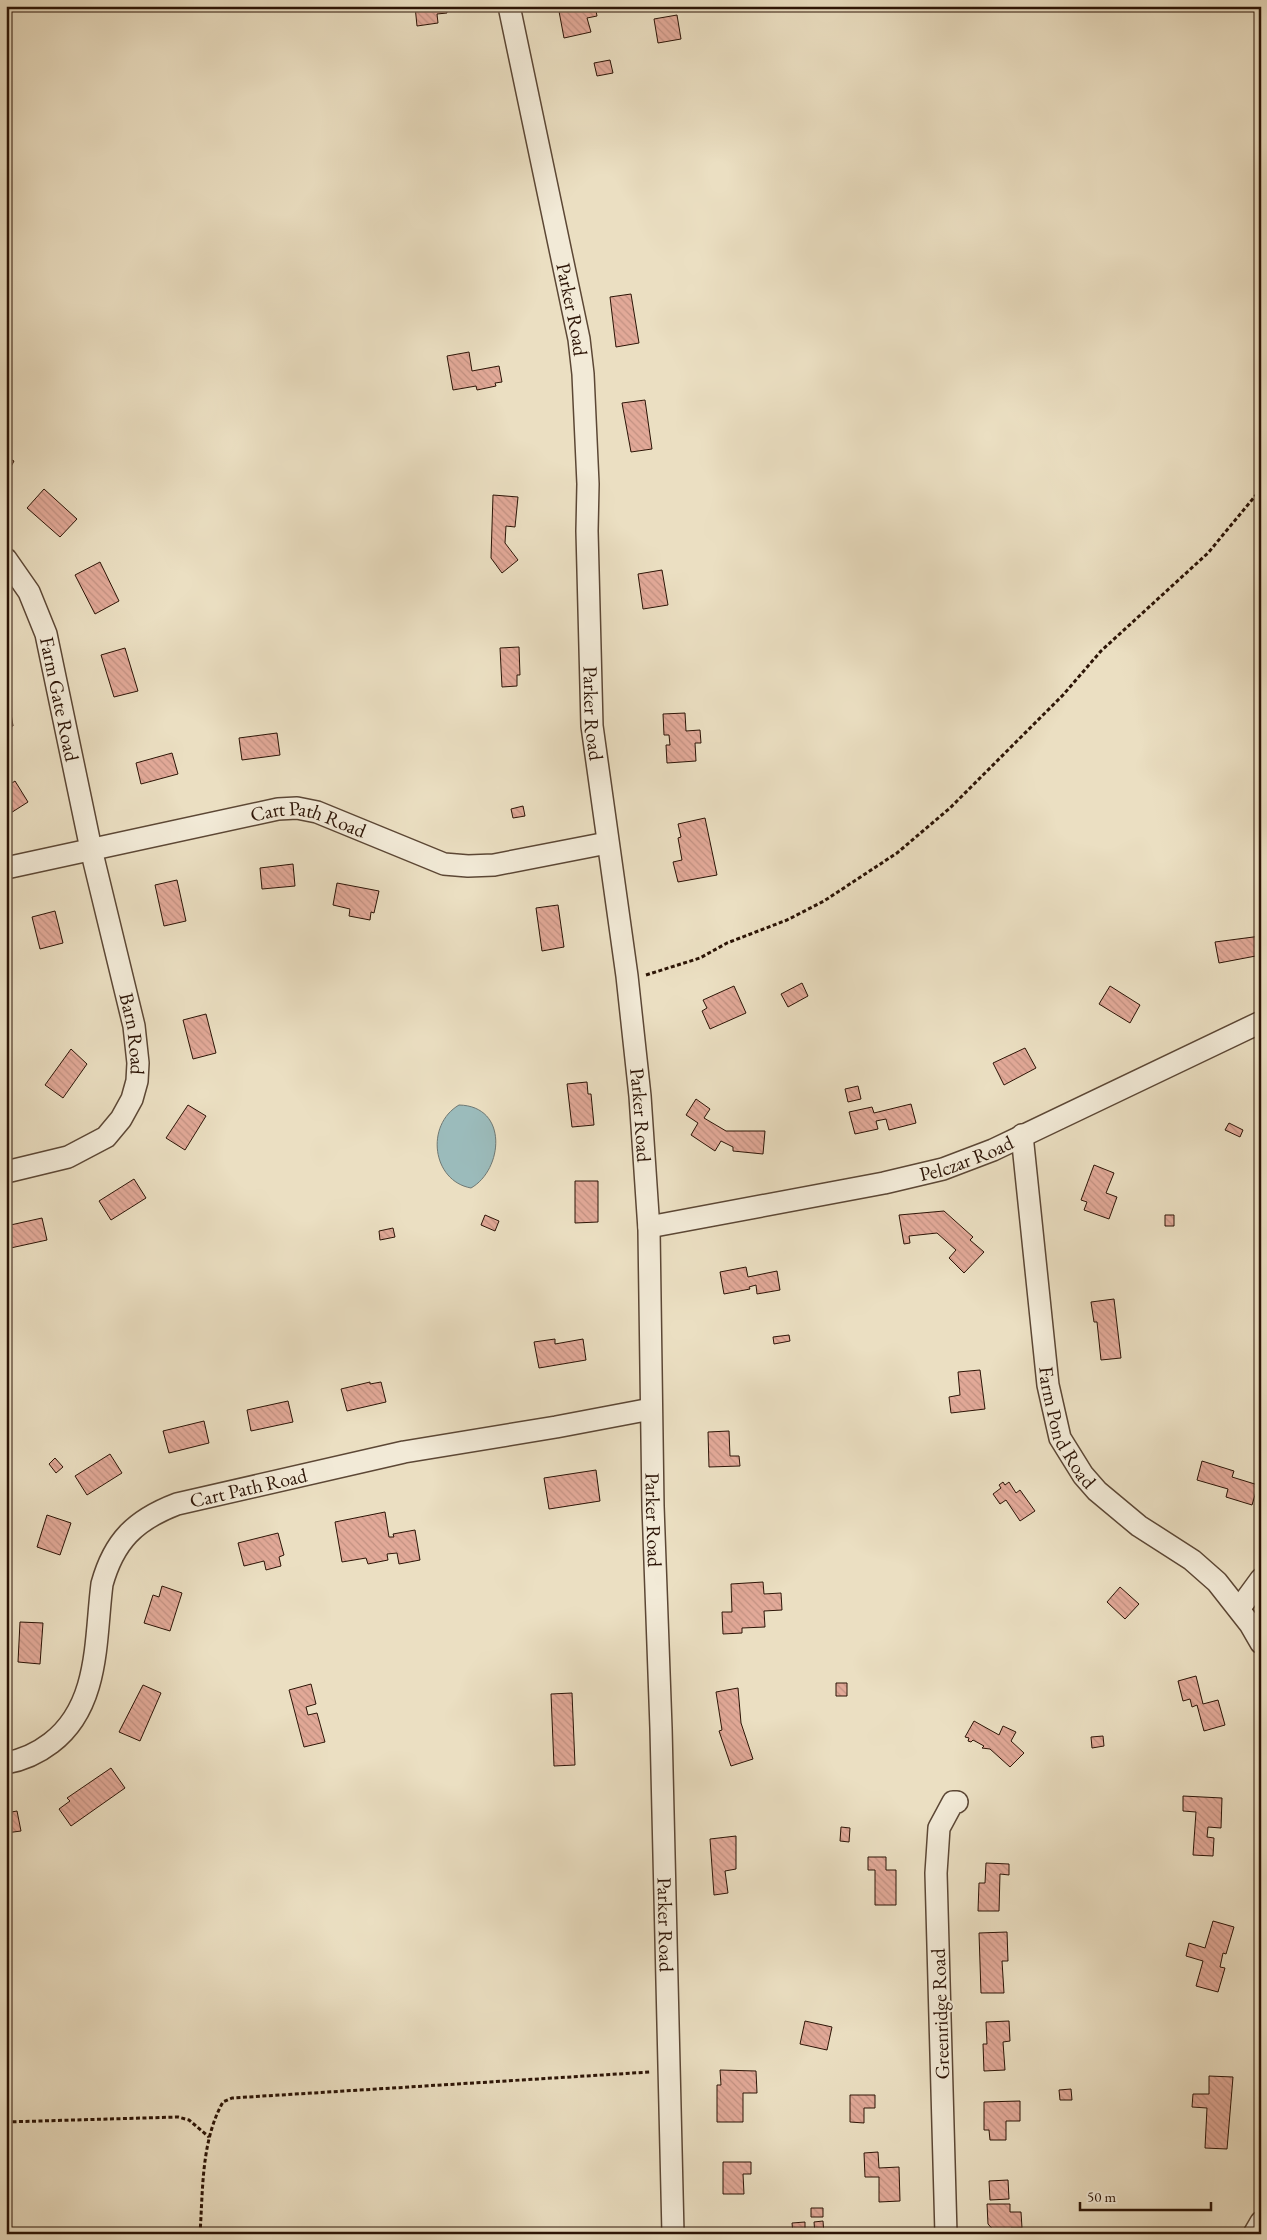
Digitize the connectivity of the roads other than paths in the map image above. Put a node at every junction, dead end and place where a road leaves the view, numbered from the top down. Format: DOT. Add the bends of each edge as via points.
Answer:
graph roads {
  1 [pos="509,6"];
  2 [pos="6,559"];
  3 [pos="607,843"];
  4 [pos="91,849"];
  5 [pos="6,868"];
  6 [pos="1261,1022"];
  7 [pos="1022,1135"];
  8 [pos="6,1172"];
  9 [pos="649,1227"];
  10 [pos="651,1408"];
  11 [pos="1261,1579"];
  12 [pos="1239,1609"];
  13 [pos="1261,1642"];
  14 [pos="6,1763"];
  15 [pos="957,1802"];
  16 [pos="1261,2222"];
  17 [pos="673,2234"];
  18 [pos="946,2234"];
  19 [pos="1254,2234"];
  1 -- 3 [label="street, Parker Road" via="545,187 569,286 582,365 588,484 589,682 594,750"];
  2 -- 4 [label="street, Farm Gate Road" via="29,592 46,634"];
  3 -- 4 [label="street, Cart Path Road" via="494,864 444,864 318,812 297,808 257,812"];
  3 -- 9 [label="street, Parker Road" via="627,977 640,1096"];
  4 -- 5 [label="street, Cart Path Road"];
  4 -- 8 [label="street, Barn Road" via="138,1044 137,1081 121,1119 106,1137 68,1157"];
  6 -- 7 [label="street, Pelczar Road"];
  7 -- 9 [label="street, Pelczar Road" via="943,1170"];
  7 -- 12 [label="street, Farm Pond Road" via="1048,1385 1060,1438 1097,1491 1140,1526 1192,1560 1217,1582"];
  9 -- 10 [label="street, Parker Road"];
  10 -- 14 [label="street, Cart Path Road" via="378,1458 176,1504 146,1518 122,1540 106,1568 90,1686 77,1715 67,1729 43,1749"];
  10 -- 17 [label="street, Parker Road"];
  11 -- 12 [label="street"];
  12 -- 13 [label="street, Farm Pond Road"];
  15 -- 18 [label="street, Greenridge Road" via="953,1802 939,1828 936,1873"];
  16 -- 19 [label="street"];
}
